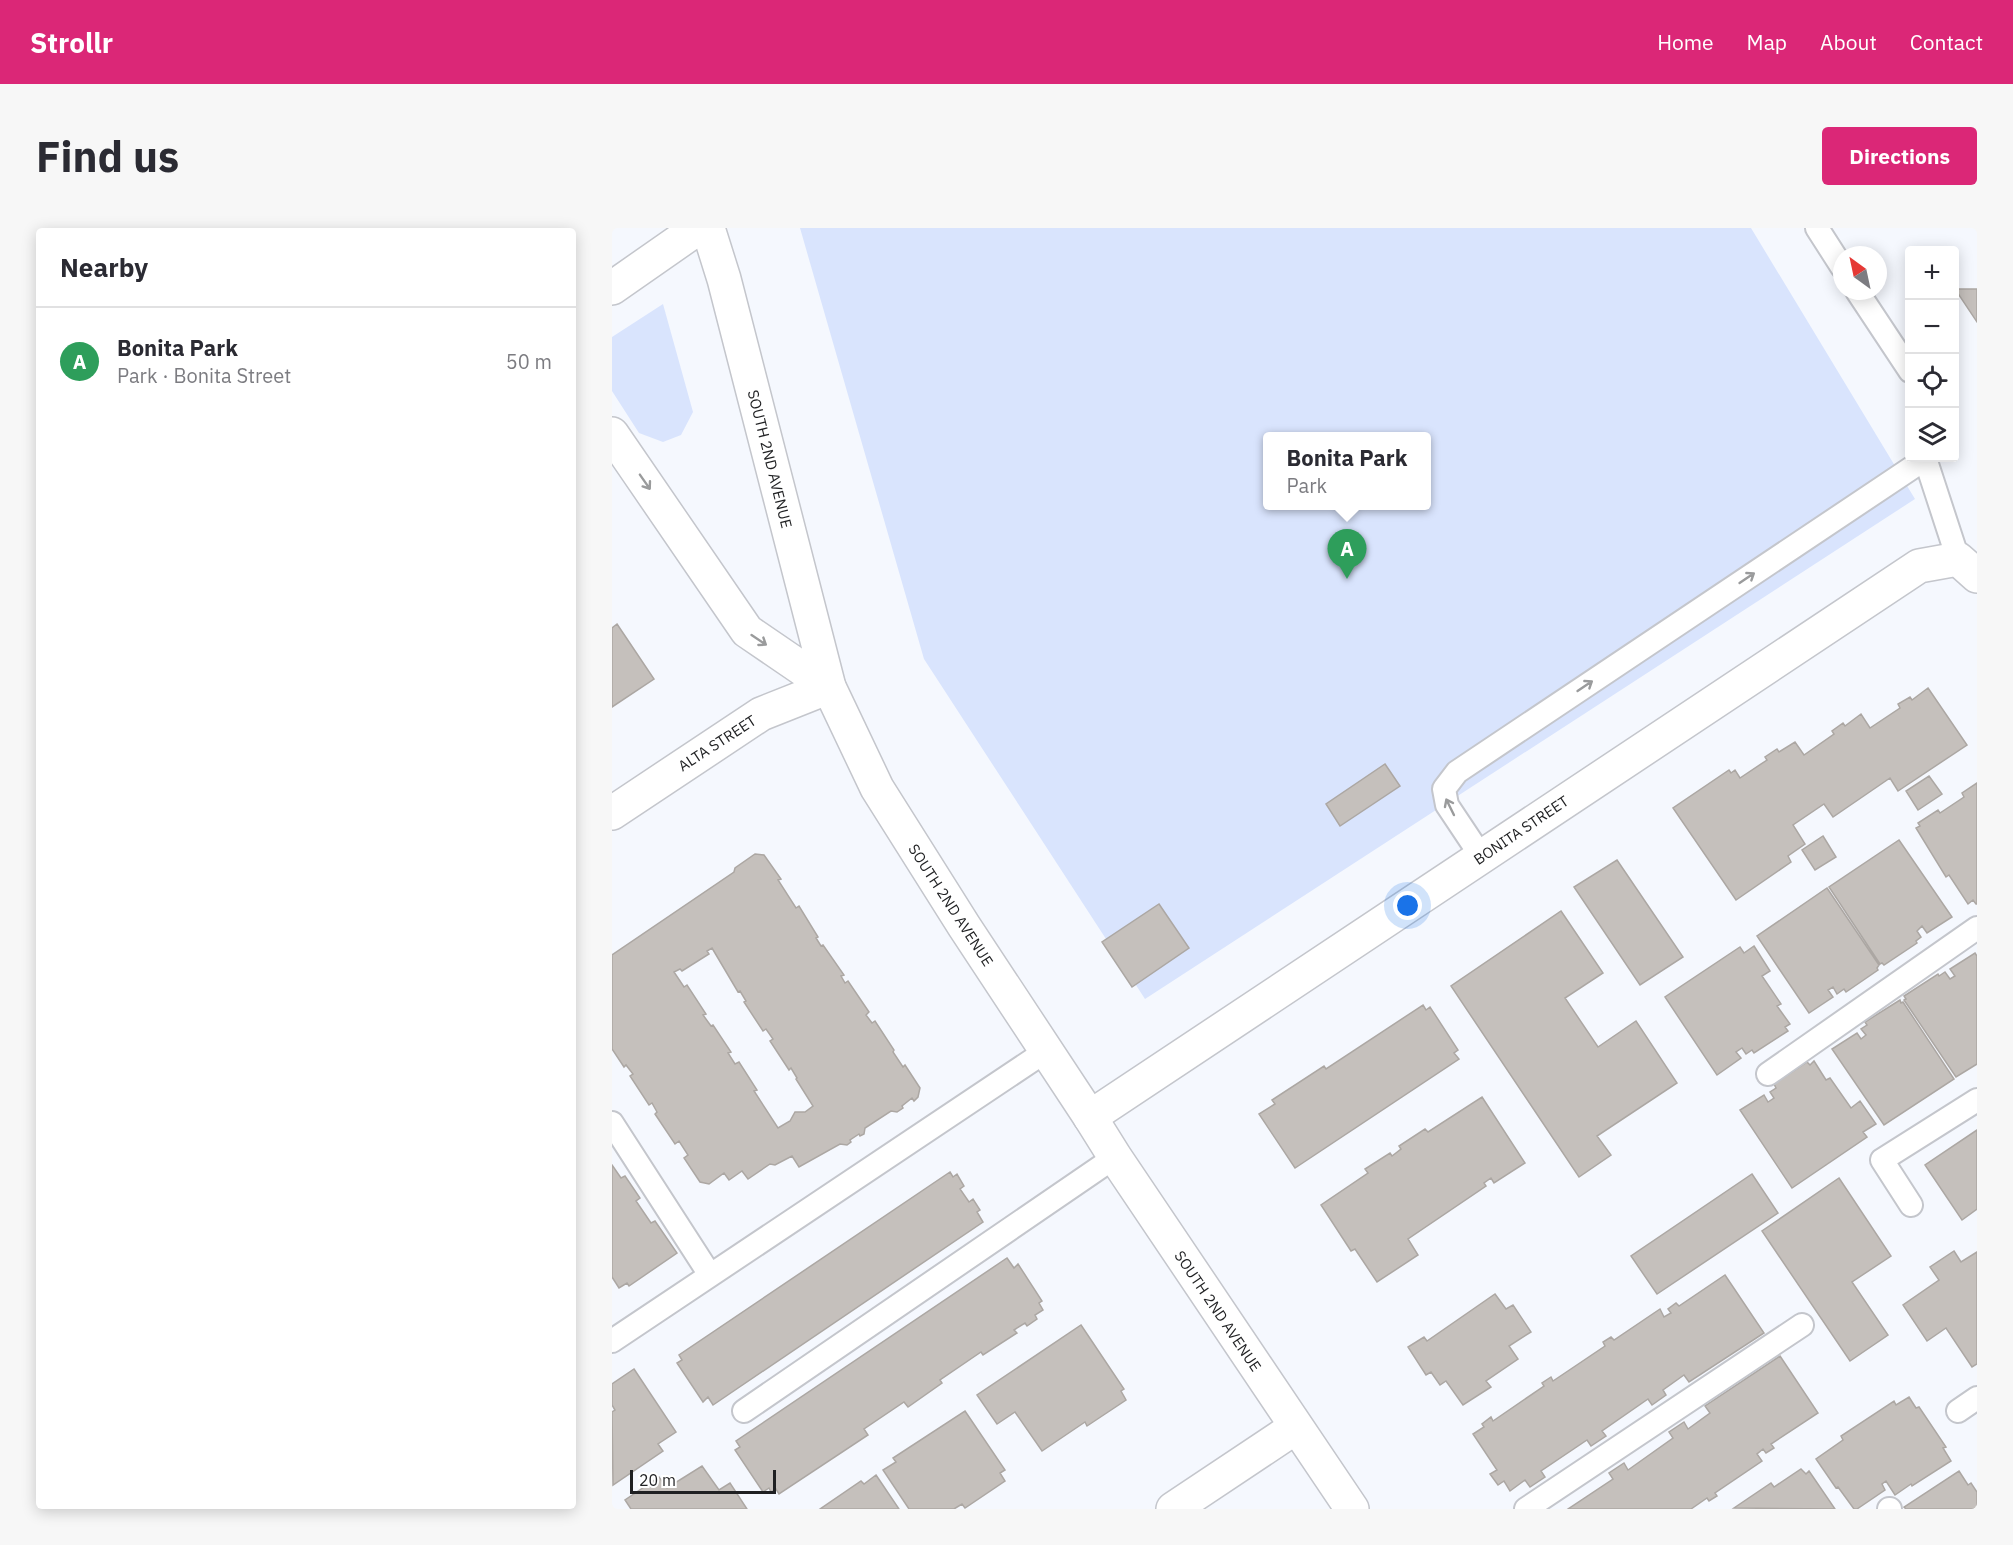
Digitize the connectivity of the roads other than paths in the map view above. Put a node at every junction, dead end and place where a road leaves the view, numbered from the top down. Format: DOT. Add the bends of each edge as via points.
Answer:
graph roads {
  1 [pos="698,228"];
  2 [pos="708,228"];
  3 [pos="1817,228"];
  4 [pos="1833,253"];
  5 [pos="612,288"];
  6 [pos="1863,300"];
  7 [pos="1905,363"];
  8 [pos="612,434"];
  9 [pos="1919,462"];
  10 [pos="1927,462"];
  11 [pos="1968,568"];
  12 [pos="829,687"];
  13 [pos="612,813"];
  14 [pos="1481,856"];
  15 [pos="1977,928"];
  16 [pos="1046,1051"];
  17 [pos="1768,1074"];
  18 [pos="1977,1100"];
  19 [pos="1090,1117"];
  20 [pos="612,1123"];
  21 [pos="1114,1157"];
  22 [pos="1911,1205"];
  23 [pos="710,1275"];
  24 [pos="1802,1325"];
  25 [pos="612,1341"];
  26 [pos="1977,1398"];
  27 [pos="744,1411"];
  28 [pos="1958,1411"];
  29 [pos="1296,1427"];
  30 [pos="1173,1509"];
  31 [pos="1352,1509"];
  32 [pos="1526,1509"];
  1 -- 5 [label="street"];
  2 -- 12 [label="street, SOUTH 2ND AVENUE"];
  3 -- 4 [label="lane"];
  6 -- 7 [label="lane"];
  8 -- 12 [label="street, one-way" via="747,631"];
  14 -- 9 [label="lane, one-way" via="1447,805 1444,789 1457,772"];
  10 -- 11 [label="lane"];
  11 -- 14 [label="street, BONITA STREET" via="1919,566"];
  12 -- 13 [label="street, ALTA STREET" via="761,714"];
  12 -- 16 [label="street, SOUTH 2ND AVENUE" via="877,788"];
  14 -- 19 [label="street, BONITA STREET"];
  15 -- 17 [label="lane"];
  16 -- 19 [label="street, SOUTH 2ND AVENUE"];
  16 -- 23 [label="lane"];
  18 -- 22 [label="lane" via="1882,1160"];
  19 -- 21 [label="street, SOUTH 2ND AVENUE"];
  20 -- 23 [label="lane"];
  21 -- 27 [label="lane"];
  21 -- 29 [label="street, SOUTH 2ND AVENUE"];
  23 -- 25 [label="lane"];
  24 -- 32 [label="lane"];
  26 -- 28 [label="lane"];
  29 -- 30 [label="street"];
  29 -- 31 [label="street, SOUTH 2ND AVENUE"];
}
